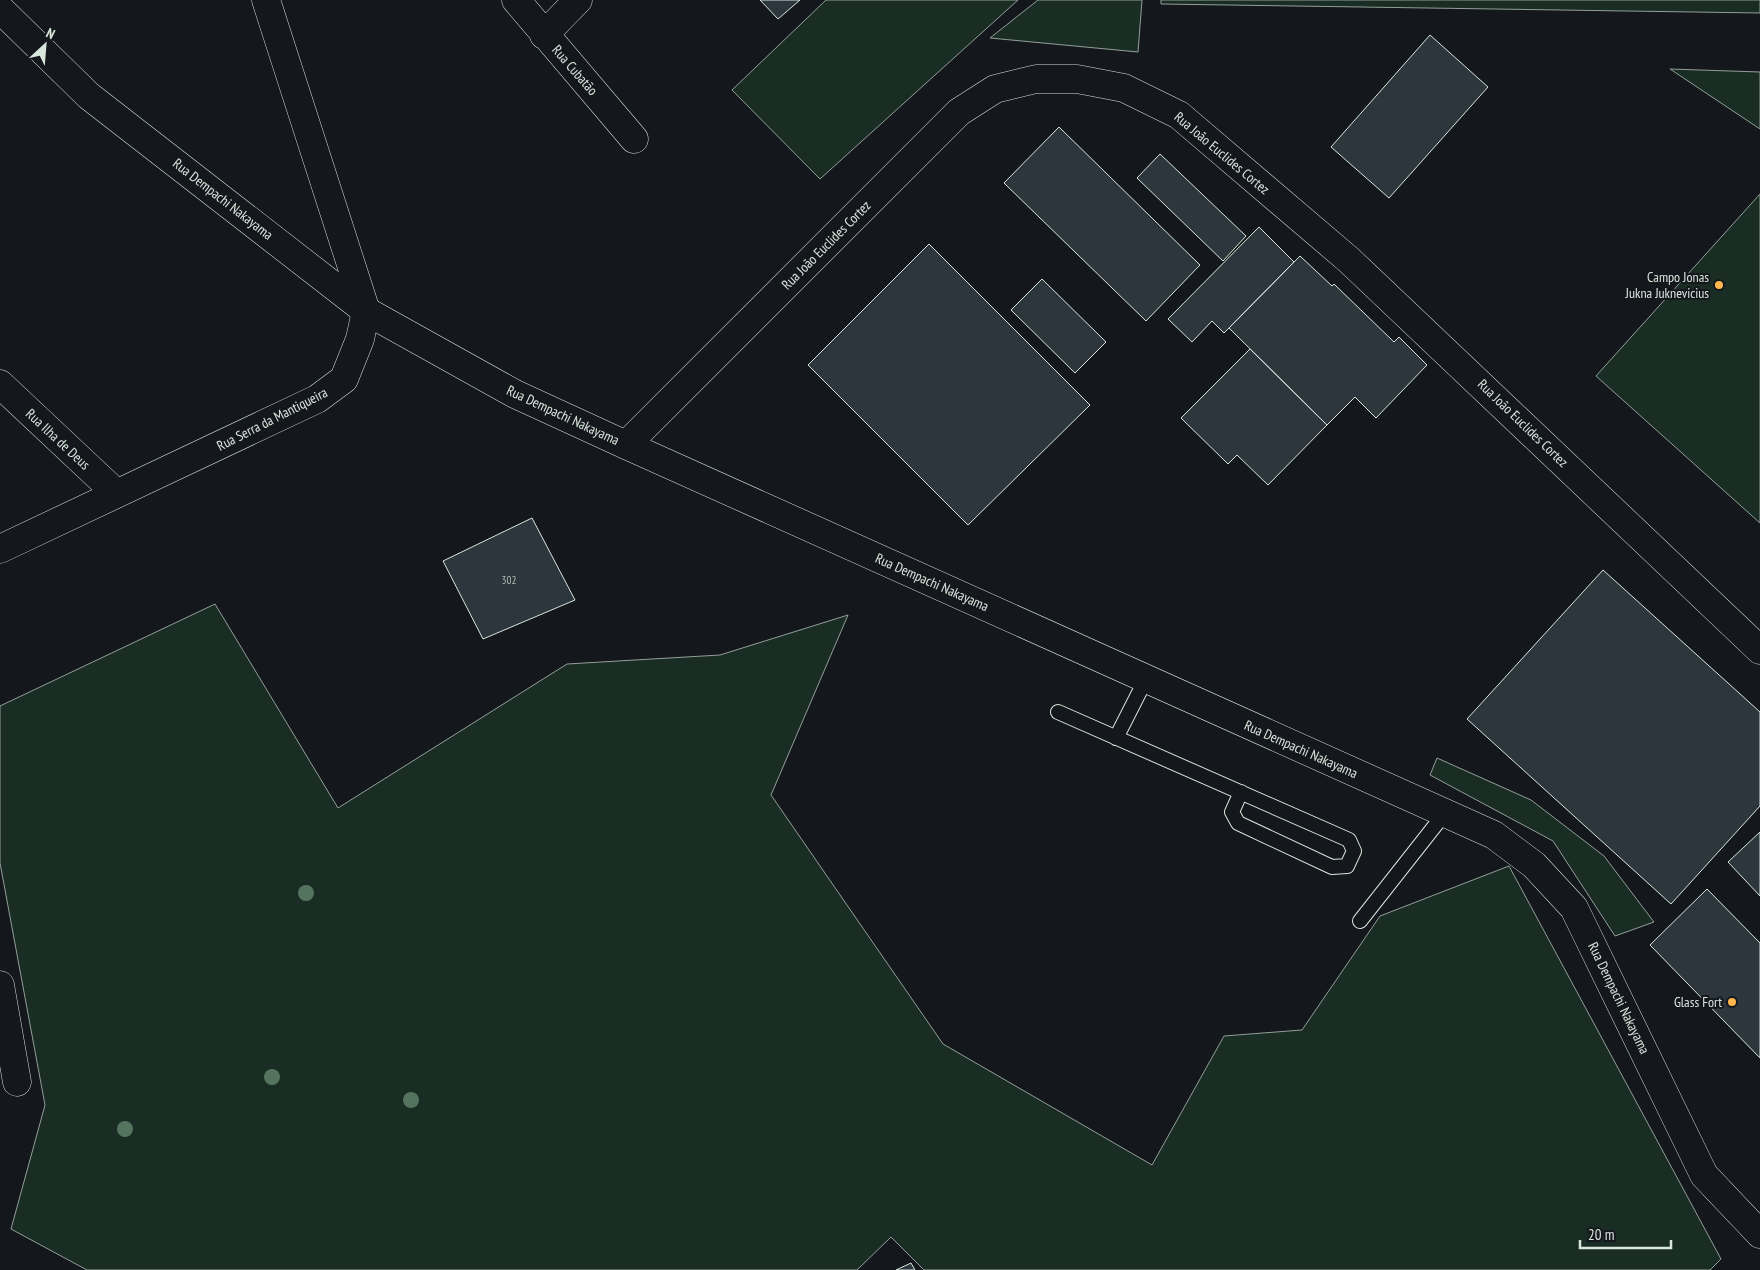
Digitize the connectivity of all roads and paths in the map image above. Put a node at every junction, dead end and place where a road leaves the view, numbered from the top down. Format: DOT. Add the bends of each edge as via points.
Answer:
graph roads {
  1 [pos="266,0"];
  2 [pos="516,0"];
  3 [pos="578,0"];
  4 [pos="0,9"];
  5 [pos="544,35"];
  6 [pos="634,139"];
  7 [pos="366,311"];
  8 [pos="0,384"];
  9 [pos="626,445"];
  10 [pos="116,493"];
  11 [pos="0,549"];
  12 [pos="1760,650"];
  13 [pos="1146,678"];
  14 [pos="1058,712"];
  15 [pos="1116,738"];
  16 [pos="1240,792"];
  17 [pos="1445,813"];
  18 [pos="1360,921"];
  19 [pos="0,985"];
  20 [pos="17,1082"];
  21 [pos="1760,1234"];
  1 -- 7 [label="street, Rua Serra da Mantiqueira"];
  2 -- 5 [label="street, Rua Cubatão"];
  3 -- 5 [label="street"];
  4 -- 7 [label="street, Rua Dempachi Nakayama" via="89,96"];
  5 -- 6 [label="street, Rua Cubatão"];
  7 -- 9 [label="street, Rua Dempachi Nakayama" via="515,394"];
  7 -- 10 [label="street, Rua Serra da Mantiqueira" via="360,339 344,380 318,399"];
  8 -- 10 [label="street, Rua Ilha de Deus"];
  9 -- 12 [label="street, Rua João Euclides Cortez" via="959,112 994,89 1036,79 1077,79 1124,88 1179,114 1349,260"];
  9 -- 13 [label="street, Rua Dempachi Nakayama"];
  10 -- 11 [label="street, Rua Serra da Mantiqueira"];
  13 -- 15 [label="lane"];
  13 -- 17 [label="street, Rua Dempachi Nakayama"];
  14 -- 15 [label="lane"];
  15 -- 16 [label="lane"];
  16 -- 16 [label="lane" via="1349,840 1354,851 1346,866 1332,867 1238,823 1232,812"];
  17 -- 18 [label="lane"];
  17 -- 21 [label="street, Rua Dempachi Nakayama" via="1494,835 1534,865 1574,908 1704,1175"];
  19 -- 20 [label="street"];
}
